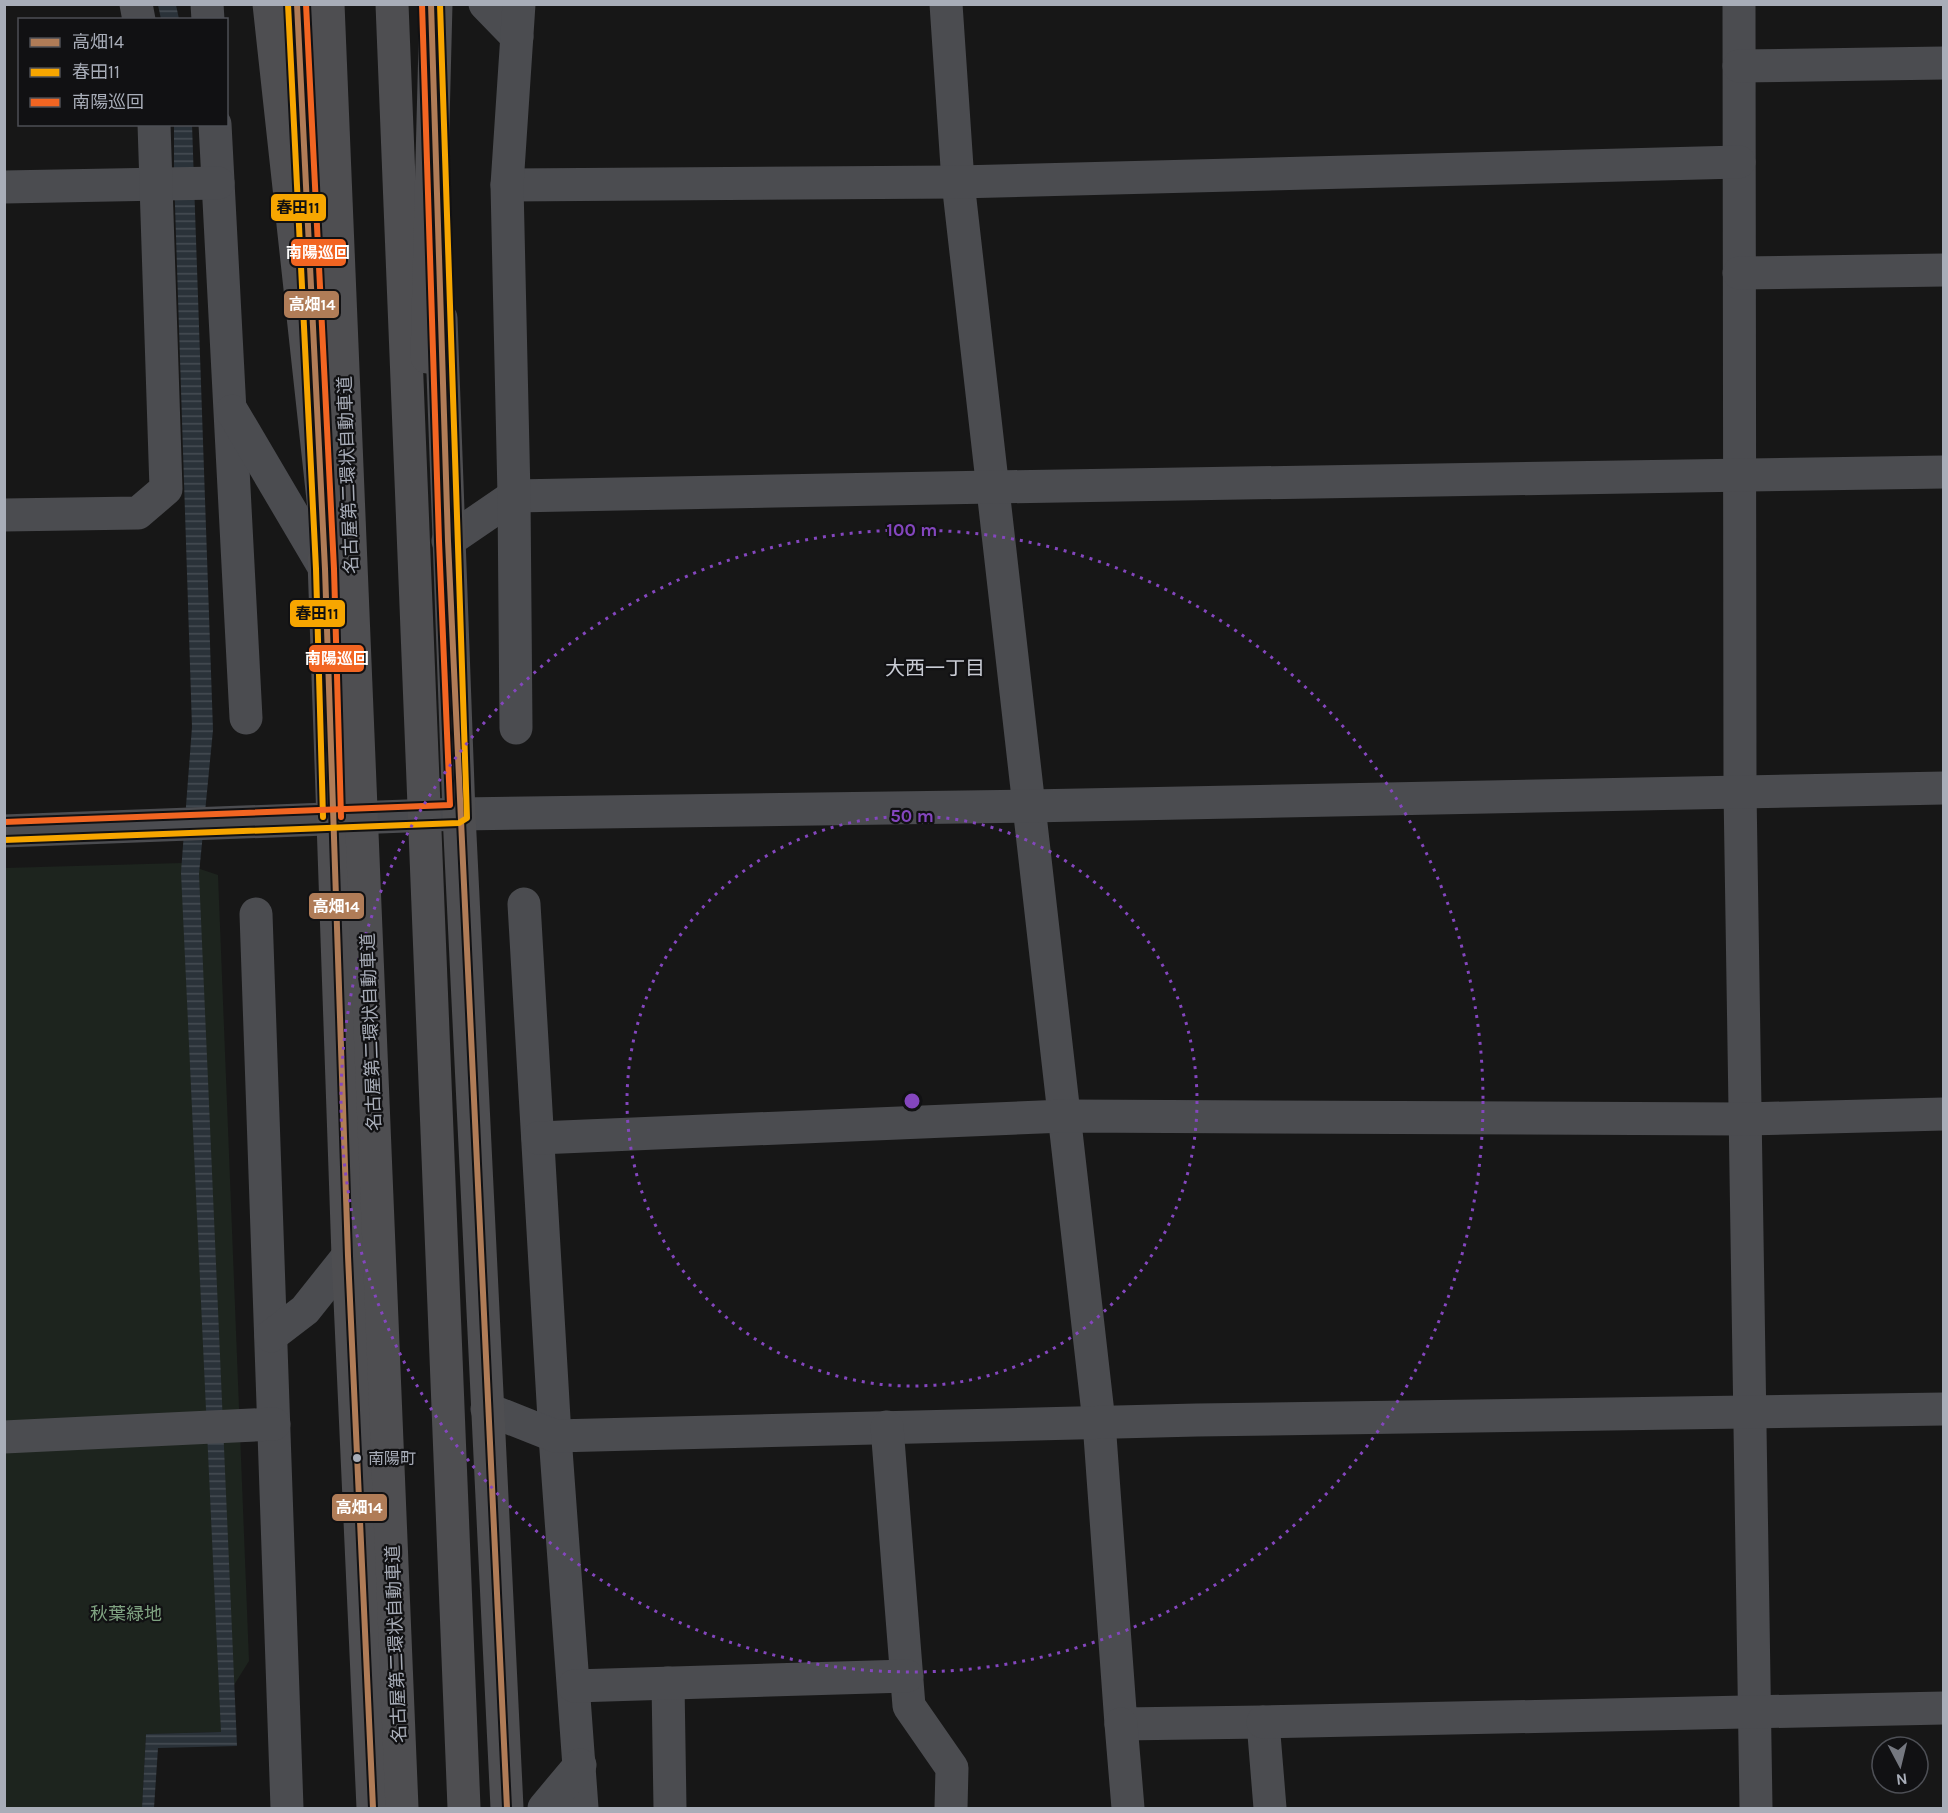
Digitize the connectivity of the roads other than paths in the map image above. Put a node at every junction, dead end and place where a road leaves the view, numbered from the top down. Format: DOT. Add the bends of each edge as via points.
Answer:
graph roads {
  1 [pos="269,4"];
  2 [pos="297,4"];
  3 [pos="328,4"];
  4 [pos="392,4"];
  5 [pos="433,4"];
  6 [pos="485,4"];
  7 [pos="519,4"];
  8 [pos="946,4"];
  9 [pos="1738,4"];
  10 [pos="517,37"];
  11 [pos="1944,63"];
  12 [pos="1739,66"];
  13 [pos="155,126"];
  14 [pos="214,126"];
  15 [pos="1739,162"];
  16 [pos="958,182"];
  17 [pos="186,184"];
  18 [pos="507,185"];
  19 [pos="4,187"];
  20 [pos="1944,270"];
  21 [pos="1739,273"];
  22 [pos="229,405"];
  23 [pos="1944,472"];
  24 [pos="1740,476"];
  25 [pos="993,487"];
  26 [pos="514,496"];
  27 [pos="4,515"];
  28 [pos="448,541"];
  29 [pos="325,569"];
  30 [pos="246,718"];
  31 [pos="516,728"];
  32 [pos="422,746"];
  33 [pos="1944,788"];
  34 [pos="1740,790"];
  35 [pos="1029,806"];
  36 [pos="459,814"];
  37 [pos="332,817"];
  38 [pos="4,831"];
  39 [pos="524,904"];
  40 [pos="366,906"];
  41 [pos="256,914"];
  42 [pos="1944,1114"];
  43 [pos="1065,1116"];
  44 [pos="1745,1119"];
  45 [pos="538,1138"];
  46 [pos="348,1256"];
  47 [pos="271,1336"];
  48 [pos="487,1409"];
  49 [pos="1944,1409"];
  50 [pos="1750,1412"];
  51 [pos="1099,1422"];
  52 [pos="274,1424"];
  53 [pos="887,1427"];
  54 [pos="555,1436"];
  55 [pos="4,1437"];
  56 [pos="907,1676"];
  57 [pos="668,1683"];
  58 [pos="574,1686"];
  59 [pos="1944,1708"];
  60 [pos="1754,1713"];
  61 [pos="1263,1722"];
  62 [pos="1121,1724"];
  63 [pos="580,1766"];
  64 [pos="287,1809"];
  65 [pos="373,1809"];
  66 [pos="402,1809"];
  67 [pos="464,1809"];
  68 [pos="507,1809"];
  69 [pos="544,1809"];
  70 [pos="582,1809"];
  71 [pos="670,1809"];
  72 [pos="951,1809"];
  73 [pos="1128,1809"];
  74 [pos="1270,1809"];
  75 [pos="1756,1809"];
  1 -- 40 [label="highway, bridge"];
  2 -- 29 [label="highway"];
  3 -- 40 [label="highway, 名古屋第二環状自動車道, bridge"];
  4 -- 32 [label="highway, bridge"];
  5 -- 28 [label="highway"];
  5 -- 32 [label="highway, bridge"];
  6 -- 10 [label="street"];
  7 -- 10 [label="street"];
  8 -- 16 [label="street"];
  9 -- 12 [label="street"];
  10 -- 18 [label="street"];
  11 -- 12 [label="street"];
  12 -- 15 [label="street"];
  13 -- 17 [label="street"];
  14 -- 17 [label="street"];
  15 -- 16 [label="street"];
  15 -- 21 [label="street"];
  16 -- 18 [label="street"];
  16 -- 25 [label="street"];
  17 -- 19 [label="street"];
  17 -- 22 [label="street"];
  17 -- 27 [label="street" via="166,489 138,513"];
  18 -- 26 [label="street"];
  20 -- 21 [label="street"];
  21 -- 24 [label="street"];
  22 -- 29 [label="street"];
  22 -- 30 [label="street"];
  23 -- 24 [label="street"];
  24 -- 25 [label="street"];
  24 -- 34 [label="street"];
  25 -- 26 [label="street"];
  25 -- 35 [label="street"];
  26 -- 28 [label="street"];
  26 -- 31 [label="street"];
  28 -- 36 [label="highway"];
  29 -- 37 [label="highway"];
  32 -- 67 [label="highway, bridge"];
  33 -- 34 [label="street"];
  34 -- 35 [label="street"];
  34 -- 44 [label="street"];
  35 -- 36 [label="street"];
  35 -- 43 [label="street"];
  36 -- 37 [label="street"];
  36 -- 48 [label="highway"];
  37 -- 38 [label="street"];
  37 -- 46 [label="highway"];
  39 -- 45 [label="street"];
  40 -- 66 [label="highway, 名古屋第二環状自動車道, bridge"];
  41 -- 47 [label="street"];
  42 -- 44 [label="street"];
  43 -- 44 [label="street"];
  43 -- 45 [label="street"];
  43 -- 51 [label="street"];
  44 -- 50 [label="street"];
  45 -- 54 [label="street"];
  46 -- 47 [label="street" via="305,1310"];
  46 -- 65 [label="highway"];
  47 -- 52 [label="street"];
  48 -- 54 [label="street"];
  48 -- 68 [label="highway"];
  49 -- 50 [label="street"];
  50 -- 51 [label="street"];
  50 -- 60 [label="street"];
  51 -- 53 [label="street"];
  51 -- 62 [label="street"];
  52 -- 55 [label="street"];
  52 -- 64 [label="street"];
  53 -- 54 [label="street"];
  53 -- 56 [label="street"];
  54 -- 58 [label="street"];
  56 -- 57 [label="street"];
  56 -- 72 [label="street" via="909,1706 952,1768"];
  57 -- 58 [label="street"];
  57 -- 71 [label="street"];
  58 -- 63 [label="street"];
  59 -- 60 [label="street"];
  60 -- 61 [label="street"];
  60 -- 75 [label="street"];
  61 -- 62 [label="street"];
  61 -- 74 [label="street"];
  62 -- 73 [label="street"];
  63 -- 69 [label="street"];
  63 -- 70 [label="street"];
}
